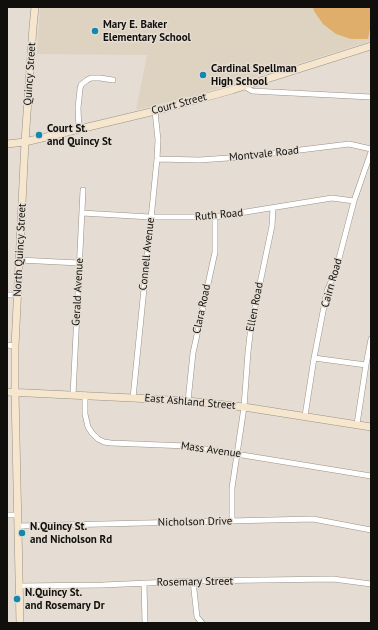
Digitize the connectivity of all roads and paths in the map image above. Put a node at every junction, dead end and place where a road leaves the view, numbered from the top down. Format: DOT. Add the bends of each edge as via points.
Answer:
graph roads {
  1 [pos="35,7"];
  2 [pos="371,46"];
  3 [pos="113,80"];
  4 [pos="244,86"];
  5 [pos="371,97"];
  6 [pos="155,111"];
  7 [pos="79,129"];
  8 [pos="25,142"];
  9 [pos="7,144"];
  10 [pos="371,149"];
  11 [pos="371,152"];
  12 [pos="157,159"];
  13 [pos="368,168"];
  14 [pos="83,190"];
  15 [pos="354,201"];
  16 [pos="273,208"];
  17 [pos="82,213"];
  18 [pos="150,217"];
  19 [pos="215,217"];
  20 [pos="19,260"];
  21 [pos="79,263"];
  22 [pos="7,295"];
  23 [pos="18,295"];
  24 [pos="371,339"];
  25 [pos="7,345"];
  26 [pos="15,346"];
  27 [pos="314,358"];
  28 [pos="366,365"];
  29 [pos="11,392"];
  30 [pos="73,395"];
  31 [pos="85,395"];
  32 [pos="133,398"];
  33 [pos="188,402"];
  34 [pos="244,407"];
  35 [pos="306,416"];
  36 [pos="357,424"];
  37 [pos="371,426"];
  38 [pos="237,454"];
  39 [pos="371,476"];
  40 [pos="7,515"];
  41 [pos="17,515"];
  42 [pos="232,521"];
  43 [pos="18,526"];
  44 [pos="371,530"];
  45 [pos="192,581"];
  46 [pos="144,583"];
  47 [pos="371,584"];
  48 [pos="19,586"];
  49 [pos="20,623"];
  50 [pos="145,623"];
  51 [pos="202,623"];
  1 -- 8 [label="main road, Quincy Street"];
  2 -- 4 [label="main road, Court Street"];
  3 -- 7 [label="street" via="91,78 81,85"];
  4 -- 5 [label="street" via="252,91"];
  4 -- 6 [label="main road, Court Street"];
  6 -- 7 [label="main road, Court Street"];
  6 -- 12 [label="street, Connell Avenue"];
  7 -- 8 [label="main road, Court Street"];
  8 -- 9 [label="main road, Court Street"];
  8 -- 20 [label="main road, North Quincy Street"];
  10 -- 12 [label="street, Montvale Road" via="349,144 243,157"];
  11 -- 13 [label="street, Cairn Road"];
  12 -- 18 [label="street, Connell Avenue"];
  13 -- 15 [label="street, Cairn Road"];
  14 -- 17 [label="street, Gerald Avenue"];
  15 -- 16 [label="street, Ruth Road" via="332,198"];
  15 -- 27 [label="street, Cairn Road" via="336,270 327,291"];
  16 -- 19 [label="street, Ruth Road"];
  16 -- 34 [label="street, Ellen Road" via="272,226 251,326"];
  17 -- 18 [label="street, Ruth Road"];
  17 -- 21 [label="street, Gerald Avenue"];
  18 -- 19 [label="street, Ruth Road"];
  18 -- 32 [label="street, Connell Avenue"];
  19 -- 33 [label="street, Clara Road" via="214,252 193,354"];
  20 -- 21 [label="street"];
  20 -- 23 [label="main road, North Quincy Street"];
  21 -- 30 [label="street, Gerald Avenue"];
  22 -- 23 [label="street"];
  23 -- 26 [label="main road, North Quincy Street"];
  24 -- 28 [label="street"];
  25 -- 26 [label="street"];
  26 -- 29 [label="main road, North Quincy Street"];
  27 -- 28 [label="street"];
  27 -- 35 [label="street, Cairn Road"];
  28 -- 36 [label="street"];
  29 -- 30 [label="main road, East Ashland Street"];
  29 -- 41 [label="main road, North Quincy Street"];
  30 -- 31 [label="main road, East Ashland Street"];
  31 -- 32 [label="main road, East Ashland Street"];
  31 -- 38 [label="street, Mass Avenue" via="88,427 104,442 187,446"];
  32 -- 33 [label="main road, East Ashland Street"];
  33 -- 34 [label="main road, East Ashland Street"];
  34 -- 35 [label="main road, East Ashland Street"];
  34 -- 38 [label="street, Ellen Road"];
  35 -- 36 [label="main road, East Ashland Street"];
  36 -- 37 [label="main road, East Ashland Street"];
  38 -- 39 [label="street, Mass Avenue"];
  38 -- 42 [label="street, Ellen Road" via="232,488"];
  40 -- 41 [label="street"];
  41 -- 43 [label="main road, North Quincy Street"];
  42 -- 43 [label="street, Nicholson Drive"];
  42 -- 44 [label="street, Nicholson Drive" via="313,519"];
  43 -- 48 [label="main road, North Quincy Street"];
  45 -- 46 [label="street, Rosemary Street"];
  45 -- 47 [label="street, Rosemary Street" via="333,580"];
  45 -- 51 [label="street" via="197,617"];
  46 -- 48 [label="street, Rosemary Street"];
  46 -- 50 [label="street"];
  48 -- 49 [label="main road, North Quincy Street"];
}
